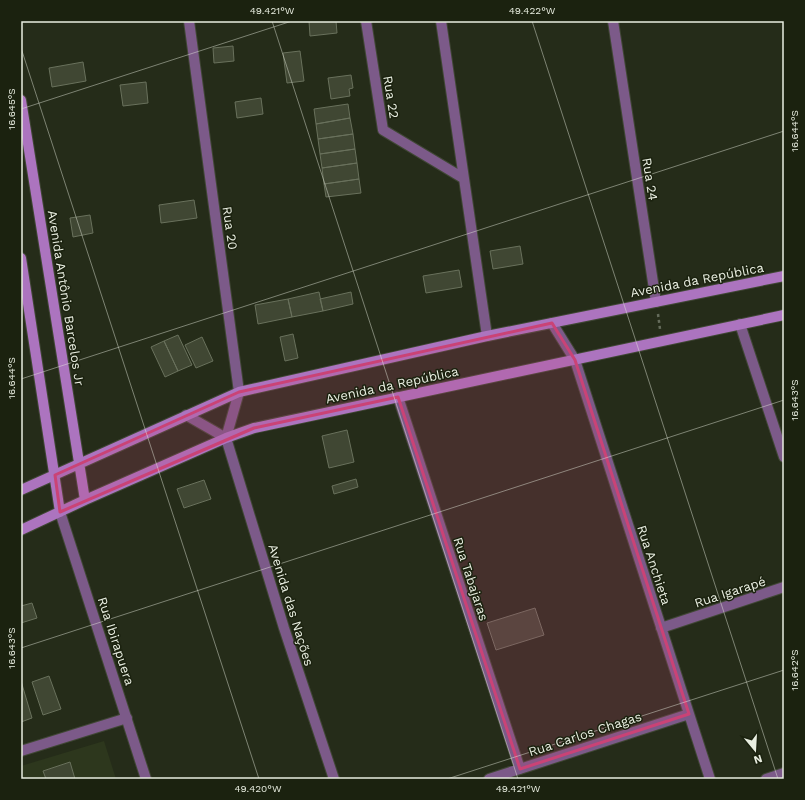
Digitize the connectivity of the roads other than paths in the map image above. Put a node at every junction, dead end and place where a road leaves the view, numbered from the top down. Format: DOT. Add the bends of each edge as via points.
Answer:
graph roads {
  1 [pos="189,21"];
  2 [pos="441,21"];
  3 [pos="613,21"];
  4 [pos="368,22"];
  5 [pos="21,100"];
  6 [pos="464,178"];
  7 [pos="21,258"];
  8 [pos="784,276"];
  9 [pos="656,302"];
  10 [pos="784,315"];
  11 [pos="552,322"];
  12 [pos="740,324"];
  13 [pos="487,336"];
  14 [pos="575,360"];
  15 [pos="239,392"];
  16 [pos="398,397"];
  17 [pos="186,415"];
  18 [pos="226,438"];
  19 [pos="784,457"];
  20 [pos="80,463"];
  21 [pos="55,475"];
  22 [pos="21,490"];
  23 [pos="85,500"];
  24 [pos="60,512"];
  25 [pos="21,530"];
  26 [pos="784,587"];
  27 [pos="661,628"];
  28 [pos="688,714"];
  29 [pos="127,718"];
  30 [pos="21,751"];
  31 [pos="520,769"];
  32 [pos="784,773"];
  33 [pos="146,779"];
  34 [pos="334,779"];
  35 [pos="489,779"];
  36 [pos="710,779"];
  37 [pos="766,779"];
  1 -- 15 [label="street, Rua 20"];
  2 -- 6 [label="street"];
  3 -- 9 [label="street, Rua 24"];
  4 -- 6 [label="street, Rua 22" via="383,130"];
  5 -- 20 [label="street, Avenida Antônio Barcelos Jr"];
  6 -- 13 [label="street"];
  7 -- 21 [label="street"];
  8 -- 9 [label="street, Avenida da República"];
  9 -- 11 [label="street, Avenida da República"];
  10 -- 12 [label="street, Avenida da República"];
  11 -- 13 [label="street, Avenida da República"];
  11 -- 14 [label="street, Rua Anchieta"];
  12 -- 14 [label="street, Avenida da República"];
  12 -- 19 [label="street"];
  13 -- 15 [label="street, Avenida da República"];
  14 -- 16 [label="street, Avenida da República"];
  14 -- 27 [label="street, Rua Anchieta"];
  15 -- 17 [label="street, Avenida da República"];
  15 -- 18 [label="street, Rua 20"];
  16 -- 18 [label="street, Avenida da República" via="254,428"];
  16 -- 31 [label="street, Rua Tabajaras"];
  17 -- 18 [label="street"];
  17 -- 20 [label="street, Avenida da República"];
  18 -- 23 [label="street, Avenida da República"];
  18 -- 34 [label="street, Avenida das Nações" via="284,628"];
  20 -- 21 [label="street, Avenida da República"];
  20 -- 23 [label="street, Avenida Antônio Barcelos Jr"];
  21 -- 22 [label="street, Avenida da República"];
  21 -- 24 [label="street"];
  23 -- 24 [label="street, Avenida da República"];
  24 -- 25 [label="street, Avenida da República"];
  24 -- 29 [label="street, Rua Ibirapuera"];
  26 -- 27 [label="street, Rua Igarapé"];
  27 -- 28 [label="street, Rua Anchieta"];
  28 -- 31 [label="street, Rua Carlos Chagas"];
  28 -- 36 [label="street, Rua Anchieta"];
  29 -- 30 [label="street"];
  29 -- 33 [label="street, Rua Ibirapuera"];
  31 -- 35 [label="street, Rua Carlos Chagas"];
  32 -- 37 [label="street"];
}
